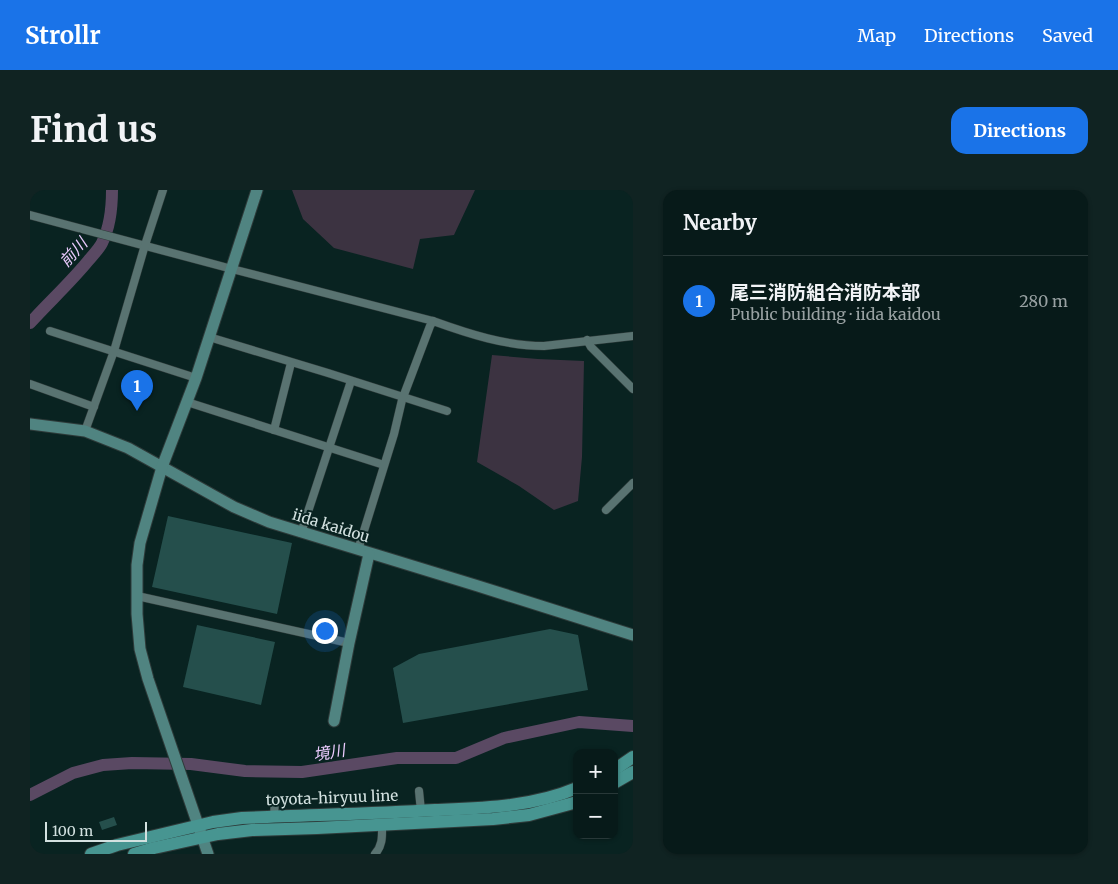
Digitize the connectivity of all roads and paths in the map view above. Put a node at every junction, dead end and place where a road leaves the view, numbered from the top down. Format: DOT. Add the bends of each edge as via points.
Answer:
graph roads {
  1 [pos="163,190"];
  2 [pos="257,190"];
  3 [pos="30,215"];
  4 [pos="145,245"];
  5 [pos="232,269"];
  6 [pos="433,321"];
  7 [pos="50,331"];
  8 [pos="633,336"];
  9 [pos="209,337"];
  10 [pos="588,340"];
  11 [pos="114,351"];
  12 [pos="291,362"];
  13 [pos="196,378"];
  14 [pos="350,381"];
  15 [pos="30,384"];
  16 [pos="633,388"];
  17 [pos="404,397"];
  18 [pos="187,402"];
  19 [pos="94,407"];
  20 [pos="447,411"];
  21 [pos="30,424"];
  22 [pos="274,430"];
  23 [pos="85,431"];
  24 [pos="329,447"];
  25 [pos="384,465"];
  26 [pos="162,466"];
  27 [pos="633,483"];
  28 [pos="606,510"];
  29 [pos="301,533"];
  30 [pos="363,552"];
  31 [pos="137,596"];
  32 [pos="633,634"];
  33 [pos="349,643"];
  34 [pos="334,721"];
  35 [pos="633,757"];
  36 [pos="618,767"];
  37 [pos="633,772"];
  38 [pos="618,781"];
  39 [pos="573,790"];
  40 [pos="419,791"];
  41 [pos="275,800"];
  42 [pos="573,803"];
  43 [pos="421,811"];
  44 [pos="274,816"];
  45 [pos="382,825"];
  46 [pos="200,831"];
  47 [pos="91,854"];
  48 [pos="134,854"];
  49 [pos="208,854"];
  50 [pos="375,854"];
  1 -- 4 [label="street"];
  2 -- 5 [label="street"];
  3 -- 4 [label="street"];
  4 -- 5 [label="street"];
  4 -- 11 [label="street"];
  5 -- 6 [label="street"];
  5 -- 9 [label="street"];
  6 -- 10 [label="street" via="461,332 520,345 544,346"];
  6 -- 17 [label="street"];
  7 -- 11 [label="street"];
  8 -- 10 [label="street"];
  9 -- 12 [label="street"];
  9 -- 13 [label="street"];
  10 -- 16 [label="street"];
  11 -- 13 [label="street"];
  11 -- 19 [label="street"];
  12 -- 14 [label="street"];
  12 -- 22 [label="street"];
  13 -- 18 [label="street"];
  14 -- 17 [label="street"];
  14 -- 24 [label="street"];
  15 -- 19 [label="street"];
  17 -- 20 [label="street"];
  17 -- 25 [label="street"];
  18 -- 22 [label="street"];
  18 -- 26 [label="street"];
  19 -- 23 [label="street"];
  21 -- 23 [label="street, iida kaidou"];
  22 -- 24 [label="street"];
  23 -- 26 [label="street, iida kaidou"];
  24 -- 25 [label="street"];
  24 -- 29 [label="street"];
  25 -- 30 [label="street"];
  26 -- 29 [label="street, iida kaidou" via="236,508"];
  26 -- 31 [label="street" via="140,542"];
  27 -- 28 [label="street"];
  29 -- 30 [label="street, iida kaidou"];
  30 -- 32 [label="street, iida kaidou"];
  30 -- 33 [label="street"];
  31 -- 33 [label="street"];
  31 -- 46 [label="street" via="140,649 148,679"];
  33 -- 34 [label="street"];
  35 -- 36 [label="main road"];
  37 -- 38 [label="main road"];
  39 -- 43 [label="main road, toyota-hiryuu line" via="516,805"];
  40 -- 43 [label="street"];
  41 -- 44 [label="street"];
  42 -- 45 [label="main road, toyota-hiryuu line" via="542,812 493,819"];
  43 -- 44 [label="main road, toyota-hiryuu line"];
  44 -- 46 [label="main road, toyota-hiryuu line" via="242,818"];
  45 -- 46 [label="main road, toyota-hiryuu line"];
  45 -- 50 [label="street" via="381,844"];
  46 -- 47 [label="main road, toyota-hiryuu line" via="117,845"];
  46 -- 48 [label="main road, toyota-hiryuu line"];
  46 -- 49 [label="street"];
}
